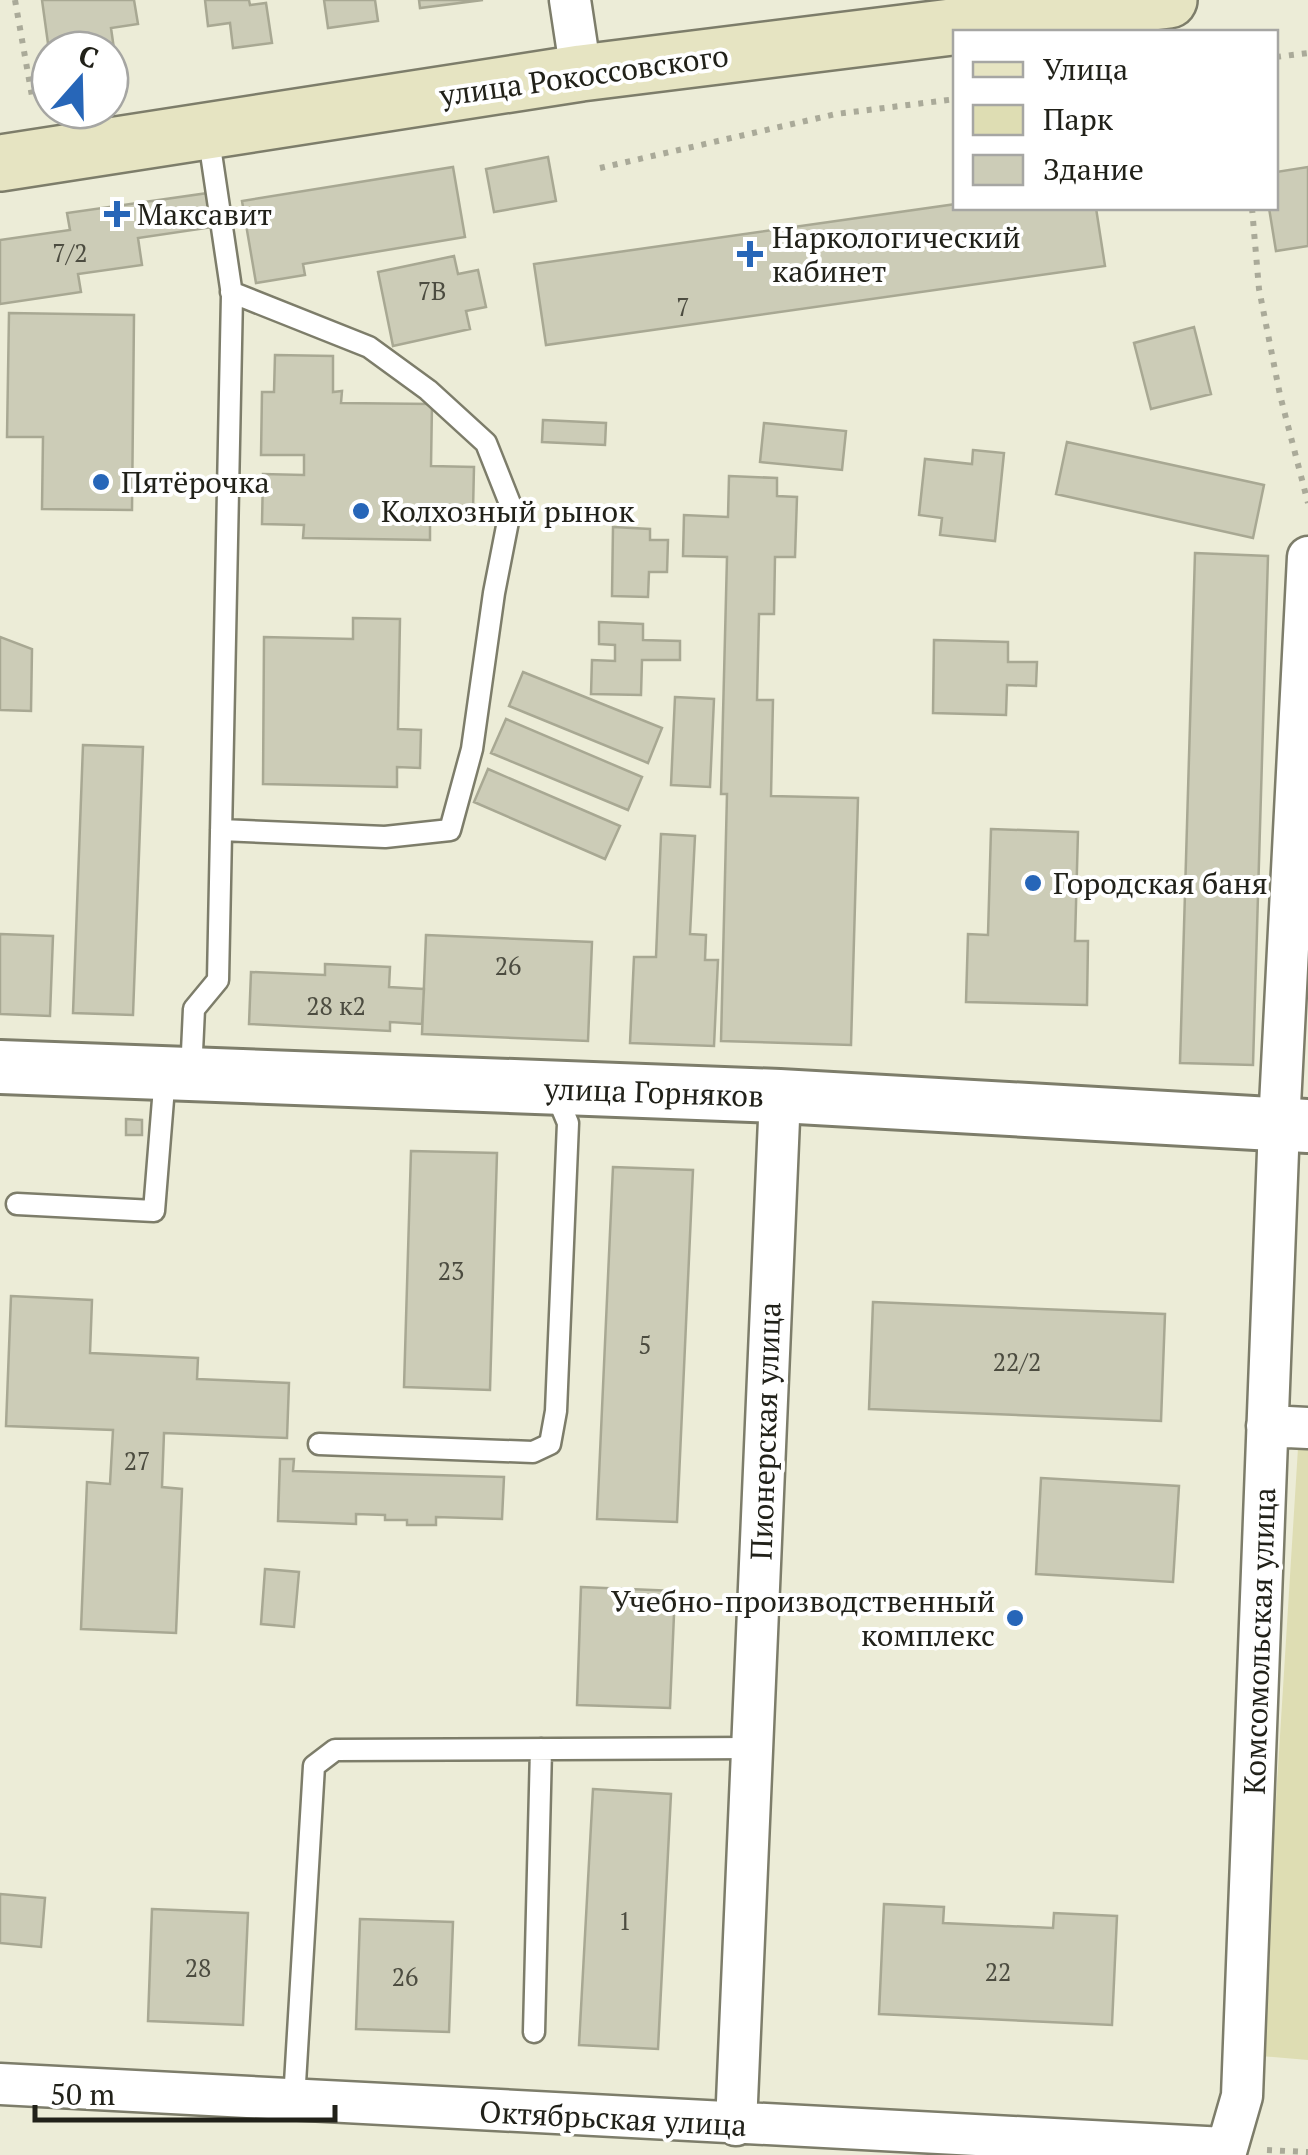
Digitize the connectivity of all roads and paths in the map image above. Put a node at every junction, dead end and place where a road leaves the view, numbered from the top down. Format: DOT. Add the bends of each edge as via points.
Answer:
graph roads {
  1 [pos="15,0"];
  2 [pos="570,0"];
  3 [pos="1155,1"];
  4 [pos="1308,53"];
  5 [pos="1278,58"];
  6 [pos="581,73"];
  7 [pos="30,81"];
  8 [pos="953,99"];
  9 [pos="207,131"];
  10 [pos="0,162"];
  11 [pos="600,168"];
  12 [pos="1252,210"];
  13 [pos="231,292"];
  14 [pos="1308,503"];
  15 [pos="1308,557"];
  16 [pos="221,830"];
  17 [pos="0,1067"];
  18 [pos="178,1074"];
  19 [pos="553,1088"];
  20 [pos="780,1096"];
  21 [pos="1294,1125"];
  22 [pos="18,1204"];
  23 [pos="1268,1426"];
  24 [pos="1308,1428"];
  25 [pos="319,1444"];
  26 [pos="752,1748"];
  27 [pos="541,1749"];
  28 [pos="534,2032"];
  29 [pos="0,2084"];
  30 [pos="294,2100"];
  31 [pos="736,2124"];
  32 [pos="1225,2152"];
  1 -- 7 [label="path"];
  2 -- 6 [label="street"];
  3 -- 6 [label="main road, улица Рокоссовского"];
  4 -- 5 [label="path"];
  6 -- 9 [label="main road, улица Рокоссовского"];
  8 -- 11 [label="path" via="836,114"];
  9 -- 10 [label="main road, улица Рокоссовского"];
  9 -- 13 [label="lane"];
  12 -- 14 [label="path" via="1258,289"];
  13 -- 16 [label="lane"];
  13 -- 16 [label="lane" via="368,347 428,390 486,443 511,506 472,749 450,830 385,837"];
  15 -- 21 [label="street, Комсомольская улица"];
  16 -- 18 [label="lane" via="218,980 194,1009"];
  17 -- 18 [label="street, улица Горняков"];
  18 -- 19 [label="street, улица Горняков"];
  18 -- 22 [label="lane" via="154,1211"];
  19 -- 20 [label="street, улица Горняков"];
  19 -- 25 [label="lane" via="568,1122 550,1444 533,1452"];
  20 -- 21 [label="street, улица Горняков"];
  20 -- 26 [label="street, Пионерская улица"];
  21 -- 23 [label="street, Комсомольская улица"];
  23 -- 24 [label="street"];
  23 -- 32 [label="street, Комсомольская улица" via="1242,2096"];
  26 -- 27 [label="lane"];
  26 -- 31 [label="street, Пионерская улица"];
  27 -- 28 [label="lane"];
  27 -- 30 [label="lane" via="335,1750 314,1766"];
  29 -- 30 [label="street, Октябрьская улица"];
  30 -- 31 [label="street, Октябрьская улица"];
  31 -- 32 [label="street, Октябрьская улица"];
}
